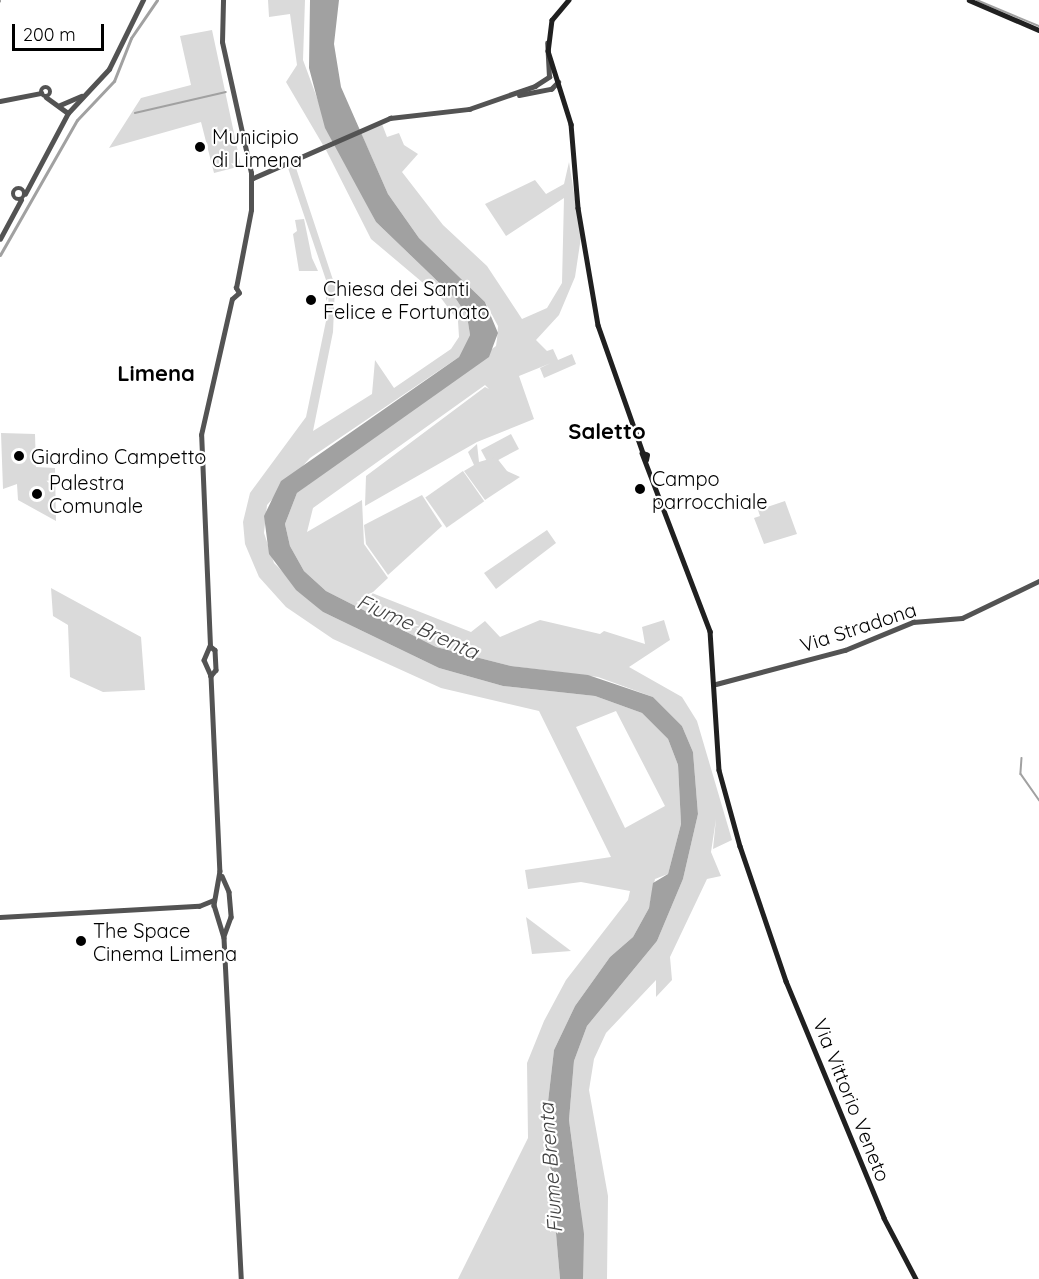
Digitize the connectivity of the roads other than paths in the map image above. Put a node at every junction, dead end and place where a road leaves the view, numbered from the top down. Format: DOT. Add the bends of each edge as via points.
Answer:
graph roads {
  1 [pos="142,0"];
  2 [pos="223,0"];
  3 [pos="569,0"];
  4 [pos="969,0"];
  5 [pos="1039,30"];
  6 [pos="547,43"];
  7 [pos="558,82"];
  8 [pos="535,86"];
  9 [pos="544,90"];
  10 [pos="86,94"];
  11 [pos="46,95"];
  12 [pos="510,96"];
  13 [pos="0,101"];
  14 [pos="60,105"];
  15 [pos="65,112"];
  16 [pos="568,112"];
  17 [pos="251,179"];
  18 [pos="25,191"];
  19 [pos="18,201"];
  20 [pos="0,239"];
  21 [pos="1039,581"];
  22 [pos="210,646"];
  23 [pos="211,676"];
  24 [pos="716,684"];
  25 [pos="220,871"];
  26 [pos="225,888"];
  27 [pos="217,889"];
  28 [pos="214,900"];
  29 [pos="200,906"];
  30 [pos="215,913"];
  31 [pos="0,917"];
  32 [pos="220,923"];
  33 [pos="226,923"];
  34 [pos="224,938"];
  35 [pos="241,1279"];
  36 [pos="916,1279"];
  1 -- 10 [label="street" via="104,76"];
  2 -- 17 [label="street" via="222,42"];
  3 -- 6 [label="main road" via="552,20"];
  4 -- 5 [label="main road"];
  6 -- 7 [label="main road, Via Vittorio Veneto"];
  6 -- 8 [label="street" via="549,77"];
  7 -- 8 [label="street"];
  7 -- 9 [label="street"];
  7 -- 16 [label="main road, Via Vittorio Veneto"];
  8 -- 12 [label="street"];
  9 -- 12 [label="street"];
  9 -- 16 [label="street" via="558,92"];
  10 -- 14 [label="street"];
  10 -- 15 [label="street"];
  11 -- 13 [label="street"];
  11 -- 14 [label="street"];
  11 -- 15 [label="street"];
  12 -- 17 [label="street" via="468,109 408,113 374,124"];
  14 -- 15 [label="street"];
  15 -- 18 [label="street" via="49,152"];
  16 -- 24 [label="main road, Via Vittorio Veneto" via="598,325 706,620"];
  17 -- 22 [label="street" via="250,224 236,288 239,293 234,296 201,435"];
  18 -- 19 [label="street"];
  18 -- 19 [label="street" via="15,190"];
  19 -- 20 [label="street"];
  21 -- 24 [label="street, Via Stradona" via="962,618 913,622 836,653"];
  22 -- 23 [label="street" via="204,660"];
  22 -- 23 [label="street" via="215,650 216,670"];
  23 -- 25 [label="street"];
  24 -- 36 [label="main road, Via Vittorio Veneto" via="720,774 768,928 884,1218"];
  25 -- 26 [label="street"];
  25 -- 27 [label="street"];
  26 -- 27 [label="street"];
  26 -- 33 [label="street" via="231,917"];
  27 -- 28 [label="street"];
  28 -- 29 [label="street"];
  28 -- 30 [label="street"];
  29 -- 30 [label="street"];
  29 -- 31 [label="street"];
  30 -- 32 [label="street"];
  32 -- 33 [label="street"];
  32 -- 34 [label="street"];
  33 -- 34 [label="street"];
  34 -- 35 [label="street"];
}
